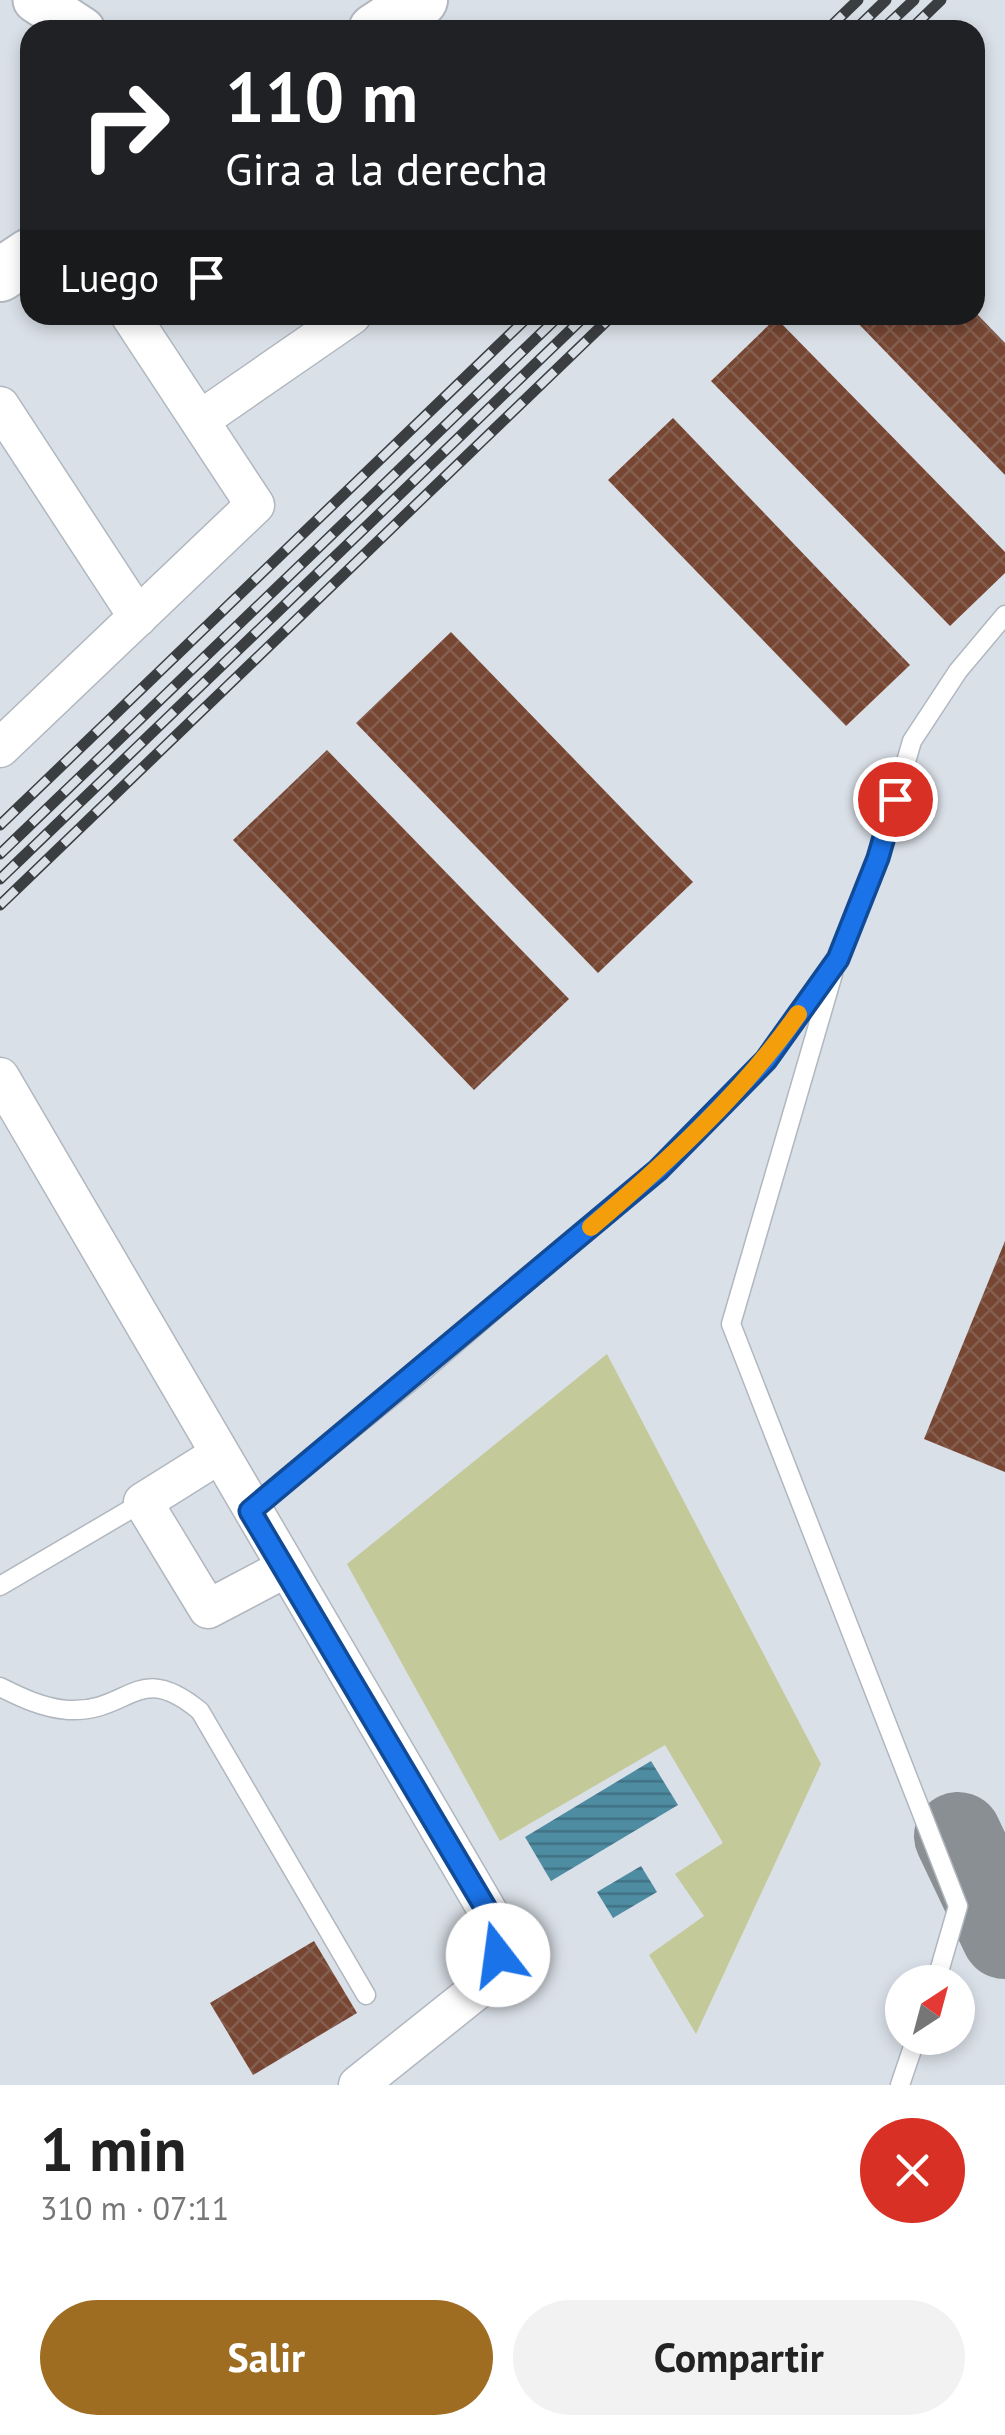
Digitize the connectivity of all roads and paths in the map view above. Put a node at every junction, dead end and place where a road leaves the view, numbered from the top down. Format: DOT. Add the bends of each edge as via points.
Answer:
graph roads {
  1 [pos="36,0"];
  2 [pos="421,0"];
  3 [pos="67,20"];
  4 [pos="390,20"];
  5 [pos="137,325"];
  6 [pos="338,325"];
  7 [pos="0,406"];
  8 [pos="200,420"];
  9 [pos="1005,616"];
  10 [pos="138,617"];
  11 [pos="5,730"];
  12 [pos="838,959"];
  13 [pos="0,1077"];
  14 [pos="218,1455"];
  15 [pos="143,1502"];
  16 [pos="250,1511"];
  17 [pos="284,1570"];
  18 [pos="0,1586"];
  19 [pos="0,1687"];
  20 [pos="941,1965"];
  21 [pos="366,1996"];
  22 [pos="910,2055"];
  23 [pos="358,2085"];
  24 [pos="900,2085"];
  1 -- 3 [label="street"];
  2 -- 4 [label="main road"];
  5 -- 8 [label="street"];
  6 -- 8 [label="street"];
  7 -- 10 [label="street"];
  8 -- 10 [label="street" via="256,505"];
  9 -- 12 [label="lane" via="912,740 878,858"];
  10 -- 11 [label="street"];
  12 -- 16 [label="lane" via="766,1060 658,1170"];
  12 -- 20 [label="lane" via="731,1324 958,1906"];
  13 -- 14 [label="street"];
  14 -- 15 [label="street"];
  14 -- 16 [label="street"];
  15 -- 17 [label="street" via="208,1610"];
  15 -- 18 [label="lane"];
  16 -- 17 [label="street"];
  17 -- 23 [label="street" via="497,1933 496,1964 487,1982"];
  19 -- 21 [label="lane" via="38,1705 71,1710 151,1686 174,1689 200,1711"];
  22 -- 24 [label="lane"];
}
